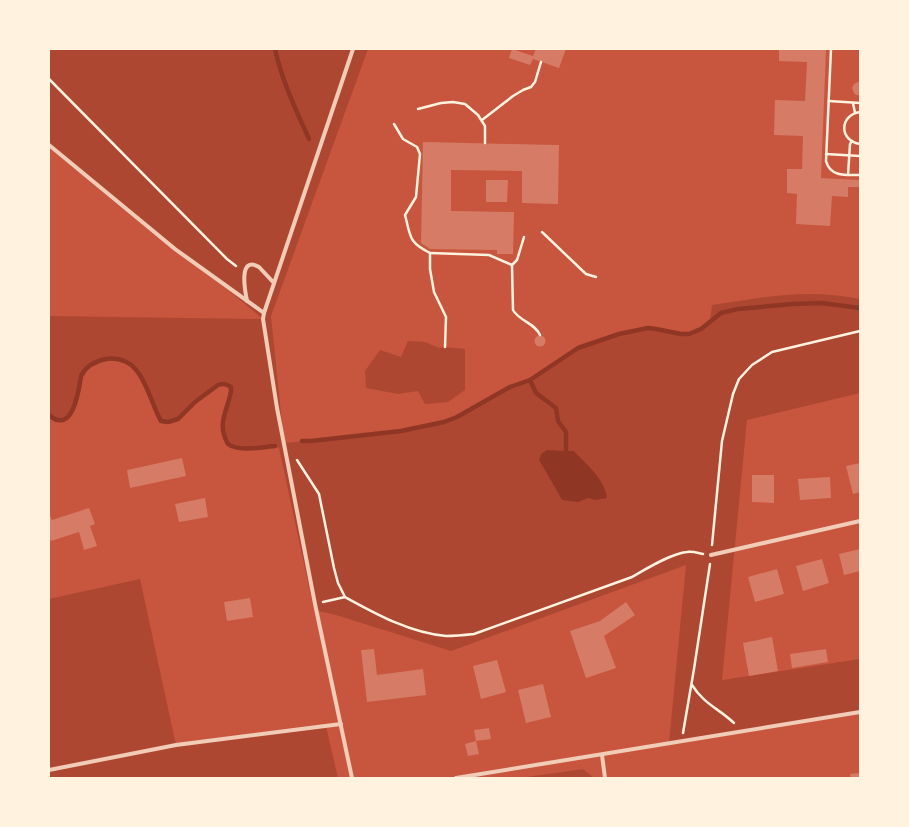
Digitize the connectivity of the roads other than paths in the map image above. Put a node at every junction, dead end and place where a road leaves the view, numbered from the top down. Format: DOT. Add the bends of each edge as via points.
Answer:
graph roads {
  1 [pos="354,49"];
  2 [pos="49,145"];
  3 [pos="274,283"];
  4 [pos="247,301"];
  5 [pos="264,313"];
  6 [pos="860,521"];
  7 [pos="711,555"];
  8 [pos="860,712"];
  9 [pos="341,724"];
  10 [pos="602,755"];
  11 [pos="49,770"];
  12 [pos="352,778"];
  13 [pos="456,778"];
  14 [pos="605,778"];
  1 -- 3 [label="street"];
  2 -- 4 [label="street" via="175,249"];
  3 -- 4 [label="street" via="256,265 249,266 244,272"];
  3 -- 5 [label="street"];
  4 -- 5 [label="street"];
  5 -- 9 [label="street" via="264,327 285,448"];
  6 -- 7 [label="street"];
  8 -- 10 [label="street"];
  9 -- 11 [label="street" via="176,745"];
  9 -- 12 [label="street"];
  10 -- 13 [label="street"];
  10 -- 14 [label="street"];
}
